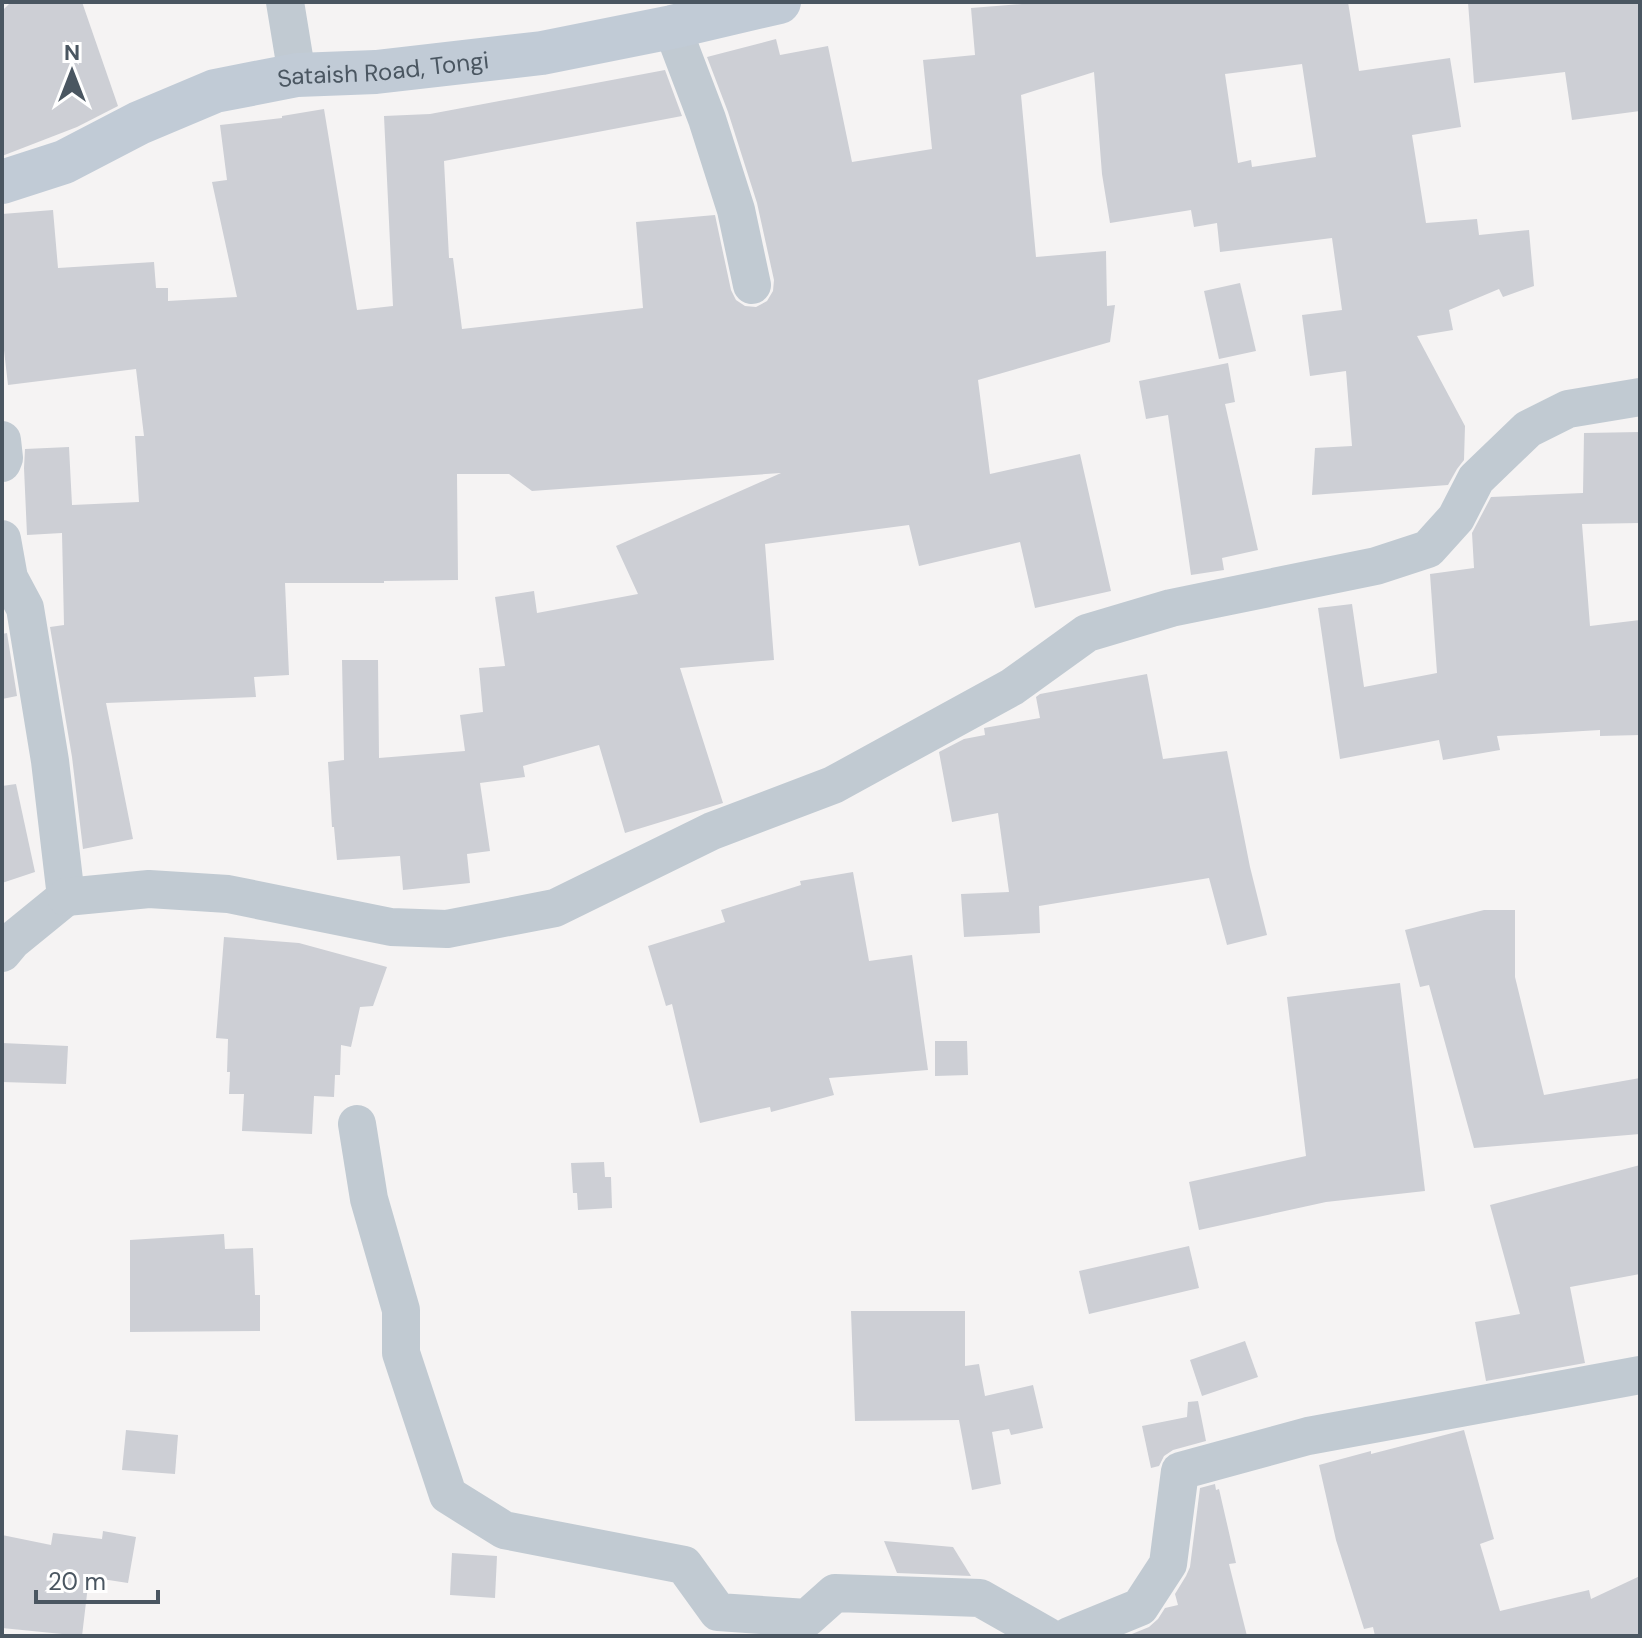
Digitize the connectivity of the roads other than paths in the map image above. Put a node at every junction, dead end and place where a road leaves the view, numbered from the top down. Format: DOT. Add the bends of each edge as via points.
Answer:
graph roads {
  1 [pos="285,2"];
  2 [pos="779,2"];
  3 [pos="672,27"];
  4 [pos="297,75"];
  5 [pos="2,182"];
  6 [pos="752,285"];
  7 [pos="1640,397"];
  8 [pos="2,440"];
  9 [pos="2,463"];
  10 [pos="2,539"];
  11 [pos="66,897"];
  12 [pos="2,953"];
  13 [pos="357,1124"];
  14 [pos="1640,1375"];
  15 [pos="1047,1636"];
  16 [pos="1069,1636"];
  1 -- 4 [label="street"];
  2 -- 3 [label="street, Sataish Road, Tongi"];
  3 -- 4 [label="street, Sataish Road, Tongi" via="542,53 376,72"];
  3 -- 6 [label="street" via="731,195"];
  4 -- 5 [label="street, Sataish Road, Tongi" via="215,91 64,162"];
  7 -- 11 [label="street" via="1568,409 1528,429 1476,479 1456,518 1428,549 1376,566 1171,608 1087,633 1012,687 833,785 712,831 555,908 447,929 391,927 228,894 149,889"];
  8 -- 9 [label="street"];
  10 -- 11 [label="street" via="9,578 25,608"];
  11 -- 12 [label="street"];
  13 -- 15 [label="street" via="369,1199 401,1310 401,1353 448,1495 504,1530 684,1565 718,1612 807,1618 835,1593 980,1598"];
  14 -- 16 [label="street" via="1308,1436 1180,1471 1168,1564 1140,1607"];
}
